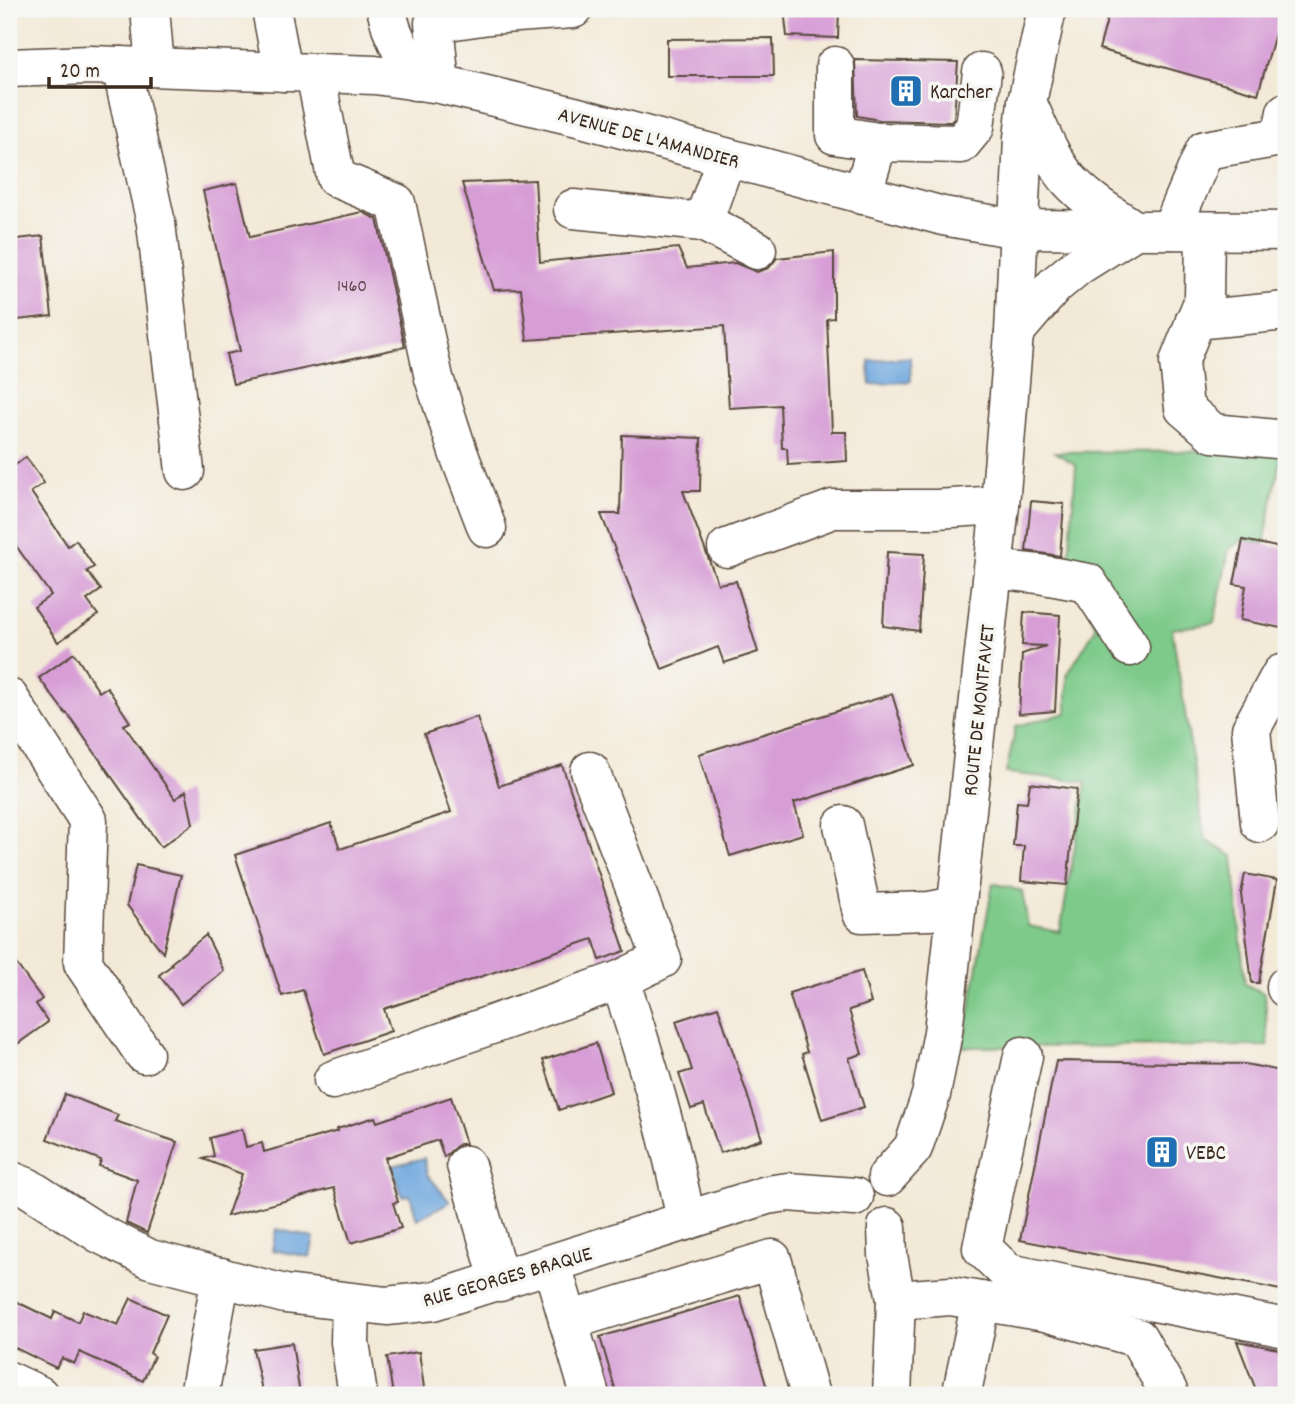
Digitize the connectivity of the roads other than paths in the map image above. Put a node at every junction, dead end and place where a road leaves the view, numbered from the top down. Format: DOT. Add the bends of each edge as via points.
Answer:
graph roads {
  1 [pos="150,9"];
  2 [pos="271,9"];
  3 [pos="386,9"];
  4 [pos="573,9"];
  5 [pos="1046,9"];
  6 [pos="489,12"];
  7 [pos="835,66"];
  8 [pos="138,67"];
  9 [pos="9,68"];
  10 [pos="299,72"];
  11 [pos="982,72"];
  12 [pos="427,83"];
  13 [pos="1027,102"];
  14 [pos="1286,112"];
  15 [pos="877,142"];
  16 [pos="726,158"];
  17 [pos="862,195"];
  18 [pos="573,209"];
  19 [pos="703,222"];
  20 [pos="1017,229"];
  21 [pos="1170,230"];
  22 [pos="1286,231"];
  23 [pos="757,250"];
  24 [pos="1286,311"];
  25 [pos="1195,320"];
  26 [pos="1014,333"];
  27 [pos="1286,440"];
  28 [pos="185,471"];
  29 [pos="1000,505"];
  30 [pos="487,528"];
  31 [pos="727,548"];
  32 [pos="993,569"];
  33 [pos="1130,647"];
  34 [pos="1286,676"];
  35 [pos="9,698"];
  36 [pos="590,771"];
  37 [pos="1260,823"];
  38 [pos="843,825"];
  39 [pos="956,906"];
  40 [pos="620,980"];
  41 [pos="144,1054"];
  42 [pos="1023,1056"];
  43 [pos="333,1080"];
  44 [pos="466,1164"];
  45 [pos="887,1177"];
  46 [pos="9,1180"];
  47 [pos="854,1197"];
  48 [pos="686,1221"];
  49 [pos="887,1227"];
  50 [pos="552,1265"];
  51 [pos="221,1277"];
  52 [pos="500,1282"];
  53 [pos="896,1300"];
  54 [pos="981,1301"];
  55 [pos="351,1303"];
  56 [pos="568,1321"];
  57 [pos="1286,1328"];
  58 [pos="9,1381"];
  59 [pos="963,1387"];
  60 [pos="39,1395"];
  61 [pos="199,1395"];
  62 [pos="358,1395"];
  63 [pos="590,1395"];
  64 [pos="810,1395"];
  65 [pos="892,1395"];
  66 [pos="1167,1395"];
  1 -- 8 [label="street"];
  2 -- 10 [label="street"];
  3 -- 12 [label="street" via="392,30"];
  4 -- 6 [label="street"];
  5 -- 13 [label="street, ROUTE DE MONTFAVET"];
  6 -- 12 [label="street" via="434,23"];
  7 -- 15 [label="street" via="835,135"];
  8 -- 9 [label="street, AVENUE DE L'AMANDIER"];
  8 -- 10 [label="street, AVENUE DE L'AMANDIER"];
  8 -- 28 [label="street"];
  10 -- 12 [label="street, AVENUE DE L'AMANDIER"];
  10 -- 30 [label="street" via="336,178 396,203 434,378"];
  11 -- 15 [label="street" via="975,127 961,144"];
  12 -- 16 [label="street, AVENUE DE L'AMANDIER" via="578,117"];
  13 -- 20 [label="street, ROUTE DE MONTFAVET"];
  13 -- 21 [label="street" via="1069,179 1099,206"];
  14 -- 21 [label="street" via="1281,137 1205,150"];
  15 -- 17 [label="street"];
  16 -- 17 [label="street, AVENUE DE L'AMANDIER"];
  16 -- 19 [label="street"];
  17 -- 20 [label="street, AVENUE DE L'AMANDIER"];
  18 -- 19 [label="street"];
  19 -- 23 [label="street"];
  20 -- 21 [label="street, AVENUE DE L'AMANDIER"];
  20 -- 26 [label="street, ROUTE DE MONTFAVET"];
  21 -- 22 [label="street, AVENUE DE L'AMANDIER"];
  21 -- 25 [label="street" via="1204,299"];
  21 -- 26 [label="street" via="1078,266 1055,285"];
  24 -- 25 [label="street"];
  25 -- 27 [label="street" via="1179,362 1184,408 1213,433"];
  26 -- 29 [label="street, ROUTE DE MONTFAVET"];
  29 -- 31 [label="street" via="833,509"];
  29 -- 32 [label="street, ROUTE DE MONTFAVET"];
  32 -- 33 [label="street" via="1088,583"];
  32 -- 39 [label="street, ROUTE DE MONTFAVET"];
  34 -- 37 [label="street" via="1281,674 1251,729"];
  35 -- 41 [label="street" via="88,820 83,963"];
  36 -- 40 [label="street" via="662,958"];
  38 -- 39 [label="street" via="862,913"];
  39 -- 45 [label="street, ROUTE DE MONTFAVET" via="943,1032 931,1095 913,1148"];
  40 -- 43 [label="street"];
  40 -- 48 [label="street" via="676,1167"];
  42 -- 57 [label="street" via="982,1248 1008,1272"];
  44 -- 52 [label="street"];
  45 -- 47 [label="street" via="870,1178"];
  45 -- 49 [label="street" via="901,1187 906,1202 900,1218"];
  46 -- 51 [label="street, RUE GEORGES BRAQUE" via="150,1259"];
  47 -- 48 [label="street, RUE GEORGES BRAQUE" via="788,1192"];
  47 -- 49 [label="street" via="862,1221"];
  48 -- 50 [label="street, RUE GEORGES BRAQUE"];
  49 -- 53 [label="street"];
  50 -- 52 [label="street, RUE GEORGES BRAQUE"];
  50 -- 56 [label="street"];
  51 -- 55 [label="street, RUE GEORGES BRAQUE" via="285,1294"];
  51 -- 61 [label="street"];
  52 -- 55 [label="street, RUE GEORGES BRAQUE" via="433,1301 387,1306"];
  53 -- 54 [label="street" via="951,1296"];
  53 -- 65 [label="street"];
  54 -- 59 [label="street"];
  54 -- 66 [label="street" via="1045,1311 1138,1338"];
  55 -- 62 [label="street" via="350,1342"];
  56 -- 63 [label="street"];
  56 -- 64 [label="street" via="772,1259"];
  58 -- 60 [label="street"];
}
